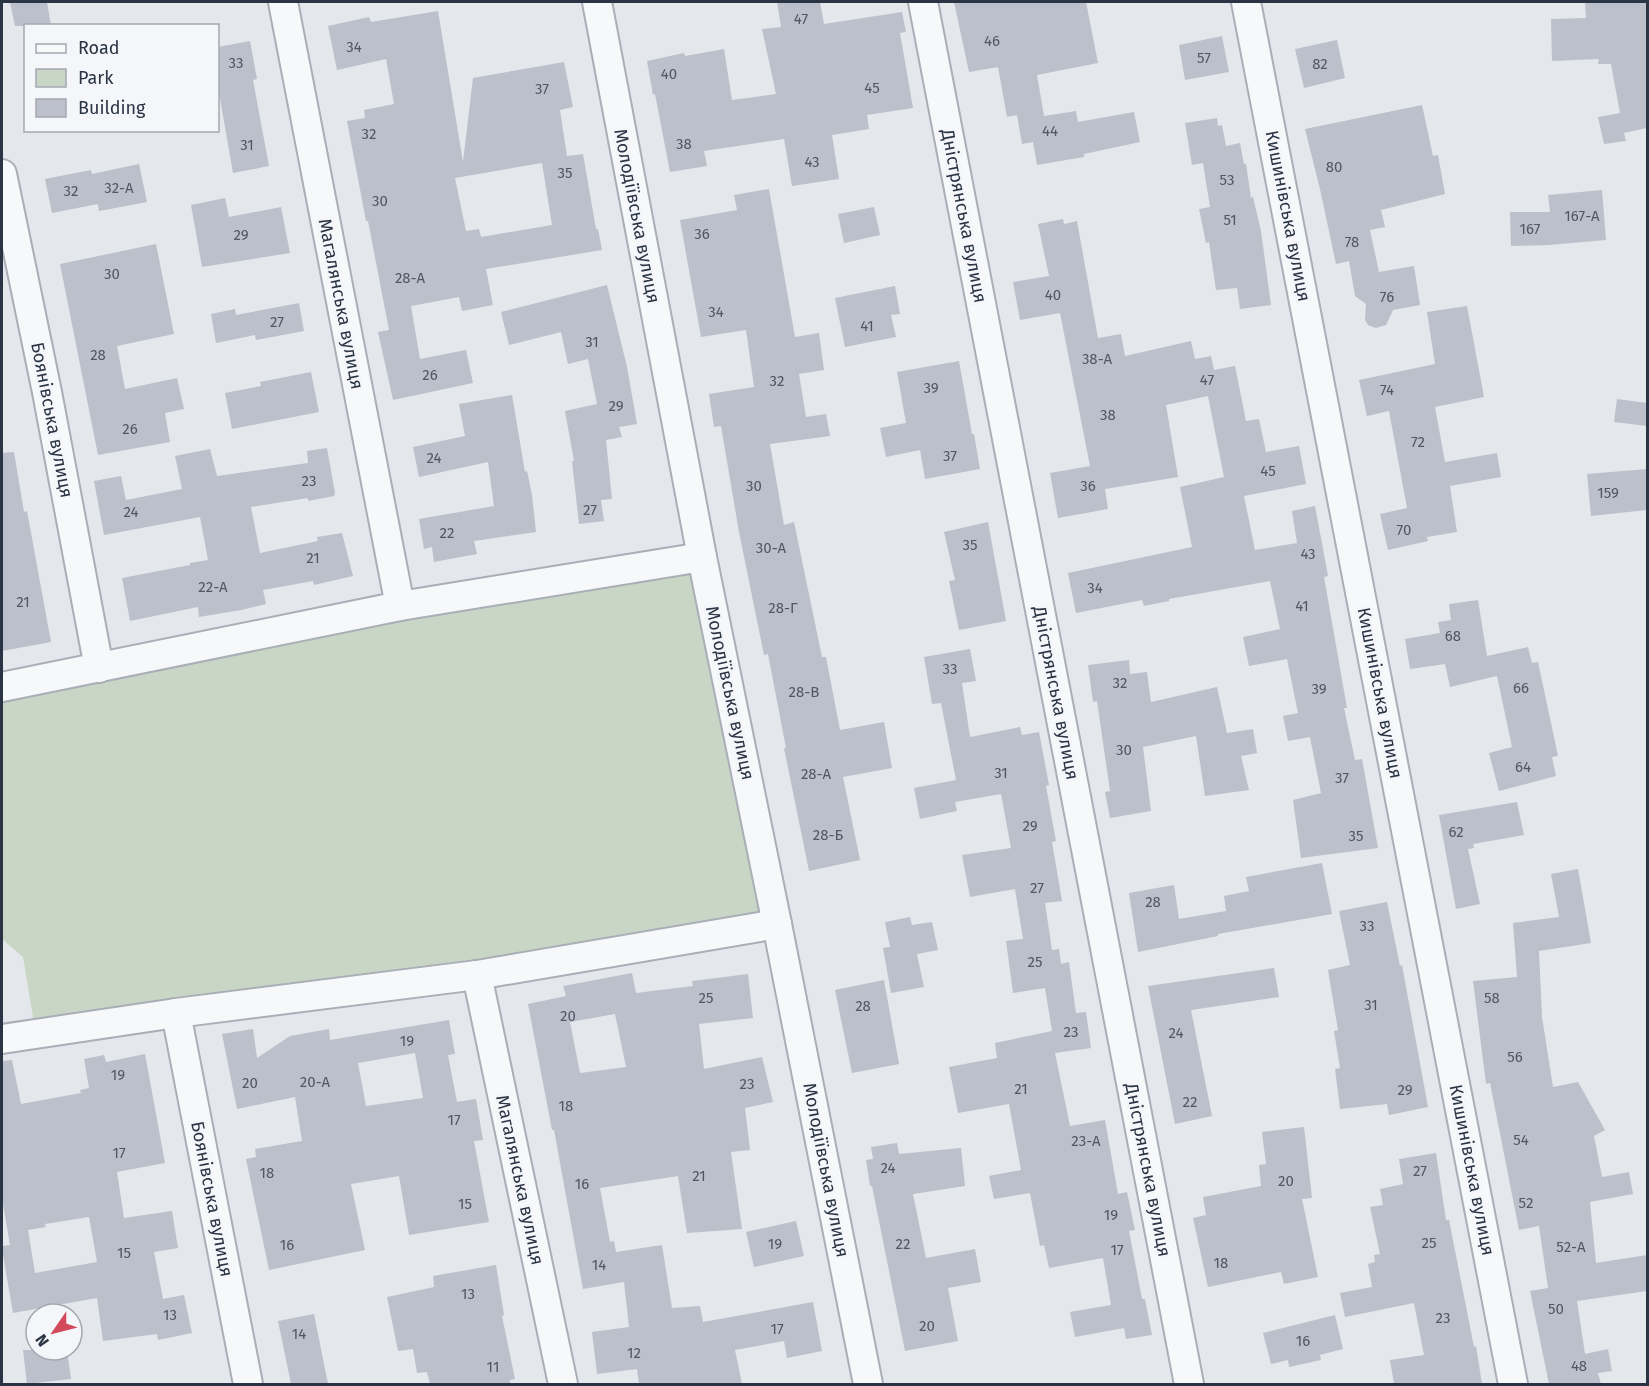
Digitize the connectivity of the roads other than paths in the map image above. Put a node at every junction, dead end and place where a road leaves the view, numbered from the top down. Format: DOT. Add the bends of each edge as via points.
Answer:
graph roads {
  1 [pos="283,2"];
  2 [pos="597,2"];
  3 [pos="923,2"];
  4 [pos="1246,2"];
  5 [pos="2,174"];
  6 [pos="702,556"];
  7 [pos="400,606"];
  8 [pos="99,668"];
  9 [pos="2,687"];
  10 [pos="777,924"];
  11 [pos="477,975"];
  12 [pos="176,1013"];
  13 [pos="2,1039"];
  14 [pos="248,1384"];
  15 [pos="563,1384"];
  16 [pos="868,1384"];
  17 [pos="1190,1384"];
  18 [pos="1513,1384"];
  1 -- 7 [label="street, Магалянська вулиця"];
  2 -- 6 [label="street, Молодіївська вулиця"];
  3 -- 17 [label="street, Дністрянська вулиця"];
  4 -- 18 [label="street, Кишинівська вулиця"];
  5 -- 8 [label="street, Боянівська вулиця"];
  6 -- 7 [label="street"];
  6 -- 10 [label="street, Молодіївська вулиця"];
  7 -- 8 [label="street"];
  8 -- 9 [label="street"];
  10 -- 11 [label="street"];
  10 -- 16 [label="street, Молодіївська вулиця"];
  11 -- 12 [label="street"];
  11 -- 15 [label="street, Магалянська вулиця"];
  12 -- 13 [label="street"];
  12 -- 14 [label="street, Боянівська вулиця"];
}
